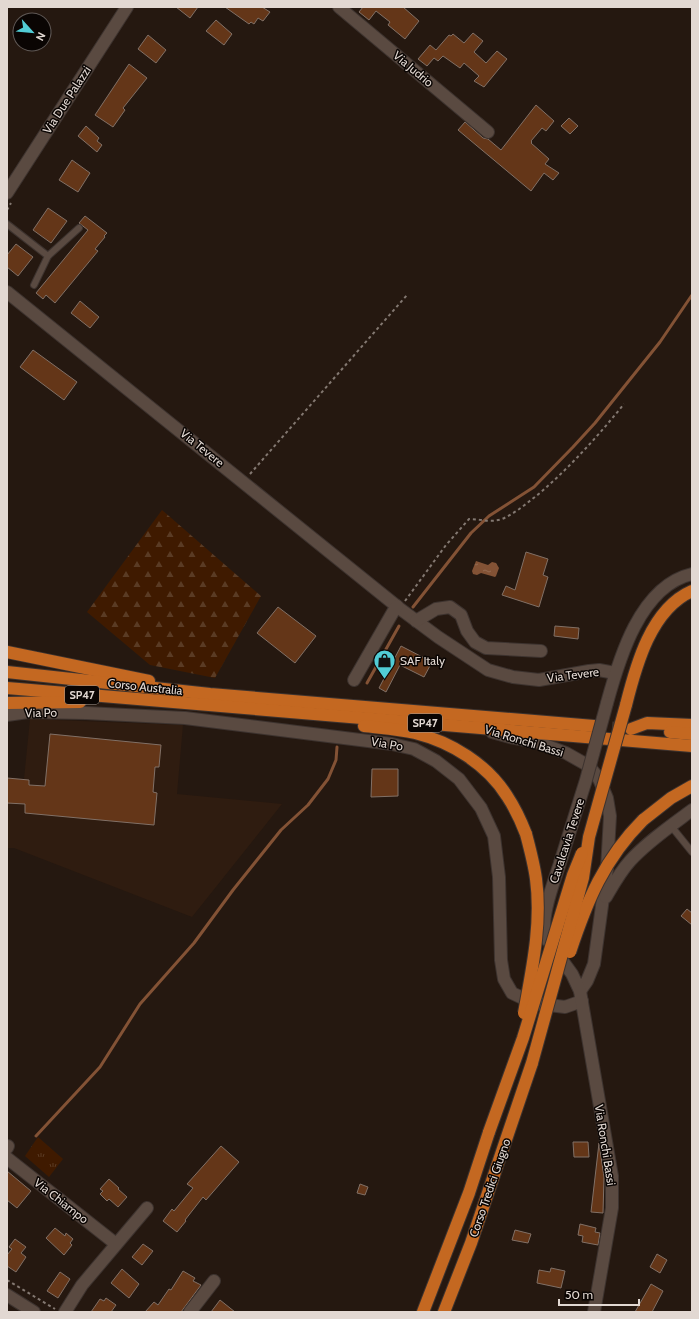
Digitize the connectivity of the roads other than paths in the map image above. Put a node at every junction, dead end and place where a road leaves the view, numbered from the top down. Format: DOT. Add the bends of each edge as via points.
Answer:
graph roads {
  1 [pos="127,7"];
  2 [pos="339,7"];
  3 [pos="488,132"];
  4 [pos="7,193"];
  5 [pos="7,224"];
  6 [pos="79,228"];
  7 [pos="48,256"];
  8 [pos="34,285"];
  9 [pos="7,292"];
  10 [pos="692,574"];
  11 [pos="692,591"];
  12 [pos="398,607"];
  13 [pos="416,621"];
  14 [pos="541,651"];
  15 [pos="7,652"];
  16 [pos="7,672"];
  17 [pos="615,673"];
  18 [pos="354,680"];
  19 [pos="7,688"];
  20 [pos="210,694"];
  21 [pos="157,702"];
  22 [pos="7,703"];
  23 [pos="276,711"];
  24 [pos="7,715"];
  25 [pos="594,726"];
  26 [pos="692,726"];
  27 [pos="479,728"];
  28 [pos="692,734"];
  29 [pos="692,746"];
  30 [pos="692,786"];
  31 [pos="692,810"];
  32 [pos="672,826"];
  33 [pos="589,838"];
  34 [pos="692,852"];
  35 [pos="602,906"];
  36 [pos="581,996"];
  37 [pos="532,1063"];
  38 [pos="489,1132"];
  39 [pos="7,1151"];
  40 [pos="147,1208"];
  41 [pos="116,1244"];
  42 [pos="214,1281"];
  43 [pos="7,1295"];
  44 [pos="34,1312"];
  45 [pos="62,1312"];
  46 [pos="190,1312"];
  47 [pos="423,1312"];
  48 [pos="444,1312"];
  49 [pos="594,1312"];
  1 -- 4 [label="street, Via Due Palazzi"];
  2 -- 3 [label="street, Via Judrio"];
  5 -- 7 [label="lane"];
  6 -- 7 [label="lane"];
  7 -- 8 [label="lane"];
  9 -- 12 [label="street, Via Tevere"];
  10 -- 17 [label="street, Via Tevere" via="665,588 650,603 633,628"];
  11 -- 33 [label="highway, bridge" via="671,605 657,623 639,660"];
  12 -- 13 [label="street, Via Tevere"];
  12 -- 18 [label="street"];
  13 -- 14 [label="street" via="436,609 450,607 461,615 467,631 475,642 486,648"];
  13 -- 17 [label="street, Via Tevere" via="488,670 513,677 538,680 599,670"];
  15 -- 20 [label="highway, SP47"];
  16 -- 20 [label="highway, Corso Australia / SP47"];
  17 -- 36 [label="street, Cavalcavia Tevere, bridge" via="586,780 545,913 546,938 572,974"];
  19 -- 21 [label="highway, Corso Australia / SP47"];
  20 -- 25 [label="highway, SP47"];
  21 -- 22 [label="highway, SP47"];
  21 -- 23 [label="highway, Via Po / SP47"];
  23 -- 27 [label="highway, Via Po / SP47"];
  23 -- 38 [label="highway, bridge" via="414,733 442,742 468,756 483,768 507,796 518,816 531,853 538,914 523,1014"];
  24 -- 36 [label="street, Via Po" via="28,712 185,718 392,744 414,749 436,761 459,779 481,808 494,836 499,877 501,960 504,980 512,993 533,1004 565,1007"];
  26 -- 28 [label="highway" via="647,723 631,729"];
  27 -- 29 [label="highway, Via Po / SP47"];
  27 -- 35 [label="street, Via Ronchi Bassi" via="537,742 566,753 589,766 599,779 607,798 610,816"];
  30 -- 37 [label="highway, bridge" via="671,798 643,820 607,865 580,924"];
  31 -- 32 [label="street, Via Ronchi Bassi"];
  32 -- 34 [label="lane"];
  32 -- 35 [label="street, Via Ronchi Bassi" via="630,861 615,881"];
  33 -- 37 [label="highway, bridge" via="583,878"];
  33 -- 38 [label="highway, bridge" via="573,875 523,1038"];
  35 -- 36 [label="street, Via Ronchi Bassi" via="594,964"];
  36 -- 49 [label="street, Via Ronchi Bassi" via="612,1176 612,1208"];
  37 -- 48 [label="highway, Corso Tredici Giugno" via="476,1229"];
  38 -- 47 [label="highway, Corso Tredici Giugno" via="469,1193"];
  39 -- 41 [label="street, Via Chiampo"];
  40 -- 41 [label="street"];
  41 -- 45 [label="street"];
  42 -- 46 [label="street"];
  43 -- 44 [label="street"];
}
